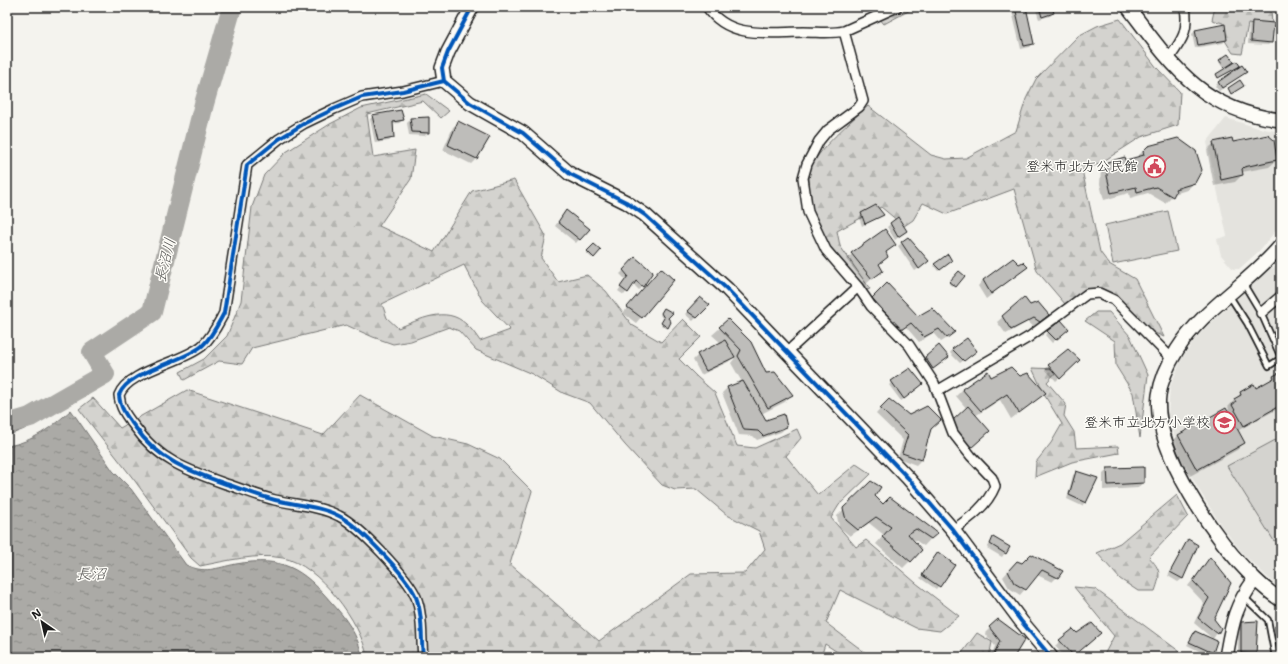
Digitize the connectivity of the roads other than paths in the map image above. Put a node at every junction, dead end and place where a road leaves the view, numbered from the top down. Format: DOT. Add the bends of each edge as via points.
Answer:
graph roads {
  1 [pos="472,7"];
  2 [pos="707,7"];
  3 [pos="897,7"];
  4 [pos="1128,7"];
  5 [pos="1185,7"];
  6 [pos="844,31"];
  7 [pos="1168,60"];
  8 [pos="444,81"];
  9 [pos="1281,120"];
  10 [pos="1281,244"];
  11 [pos="1243,283"];
  12 [pos="858,287"];
  13 [pos="1229,295"];
  14 [pos="1281,296"];
  15 [pos="1261,313"];
  16 [pos="786,352"];
  17 [pos="1281,358"];
  18 [pos="1172,359"];
  19 [pos="937,391"];
  20 [pos="953,530"];
  21 [pos="1255,579"];
  22 [pos="1243,595"];
  23 [pos="1281,600"];
  24 [pos="423,657"];
  25 [pos="1051,657"];
  26 [pos="1226,657"];
  27 [pos="1275,657"];
  1 -- 8 [label="street" via="448,52 442,68"];
  2 -- 6 [label="street" via="724,25 760,34"];
  3 -- 6 [label="street"];
  4 -- 7 [label="street"];
  5 -- 7 [label="street" via="1187,21 1184,38"];
  6 -- 12 [label="street" via="862,101 819,141 803,178 808,212 826,250"];
  7 -- 9 [label="street" via="1213,99 1249,114"];
  8 -- 16 [label="street" via="470,103 523,133 570,174 626,202 645,215 727,289"];
  8 -- 24 [label="street" via="362,97 305,123 279,139 247,165 224,313 202,346 125,384 119,395 123,410 136,429 169,461 197,474 261,496 328,511 358,528 406,580 416,596"];
  10 -- 11 [label="street"];
  11 -- 13 [label="street"];
  11 -- 15 [label="lane"];
  12 -- 16 [label="street"];
  12 -- 19 [label="street" via="871,306 909,345"];
  13 -- 17 [label="lane" via="1269,366"];
  13 -- 18 [label="street" via="1200,322"];
  14 -- 15 [label="street"];
  15 -- 17 [label="lane"];
  16 -- 20 [label="street" via="908,478"];
  18 -- 19 [label="street" via="1114,300 1100,293 1087,294 1029,337"];
  18 -- 21 [label="street" via="1159,395 1160,419 1171,456 1202,513 1232,554"];
  19 -- 20 [label="street" via="953,433 992,478 995,486 988,500 974,515"];
  20 -- 25 [label="street"];
  21 -- 22 [label="street"];
  21 -- 23 [label="street"];
  22 -- 26 [label="street" via="1236,610"];
  22 -- 27 [label="lane" via="1268,620"];
}
